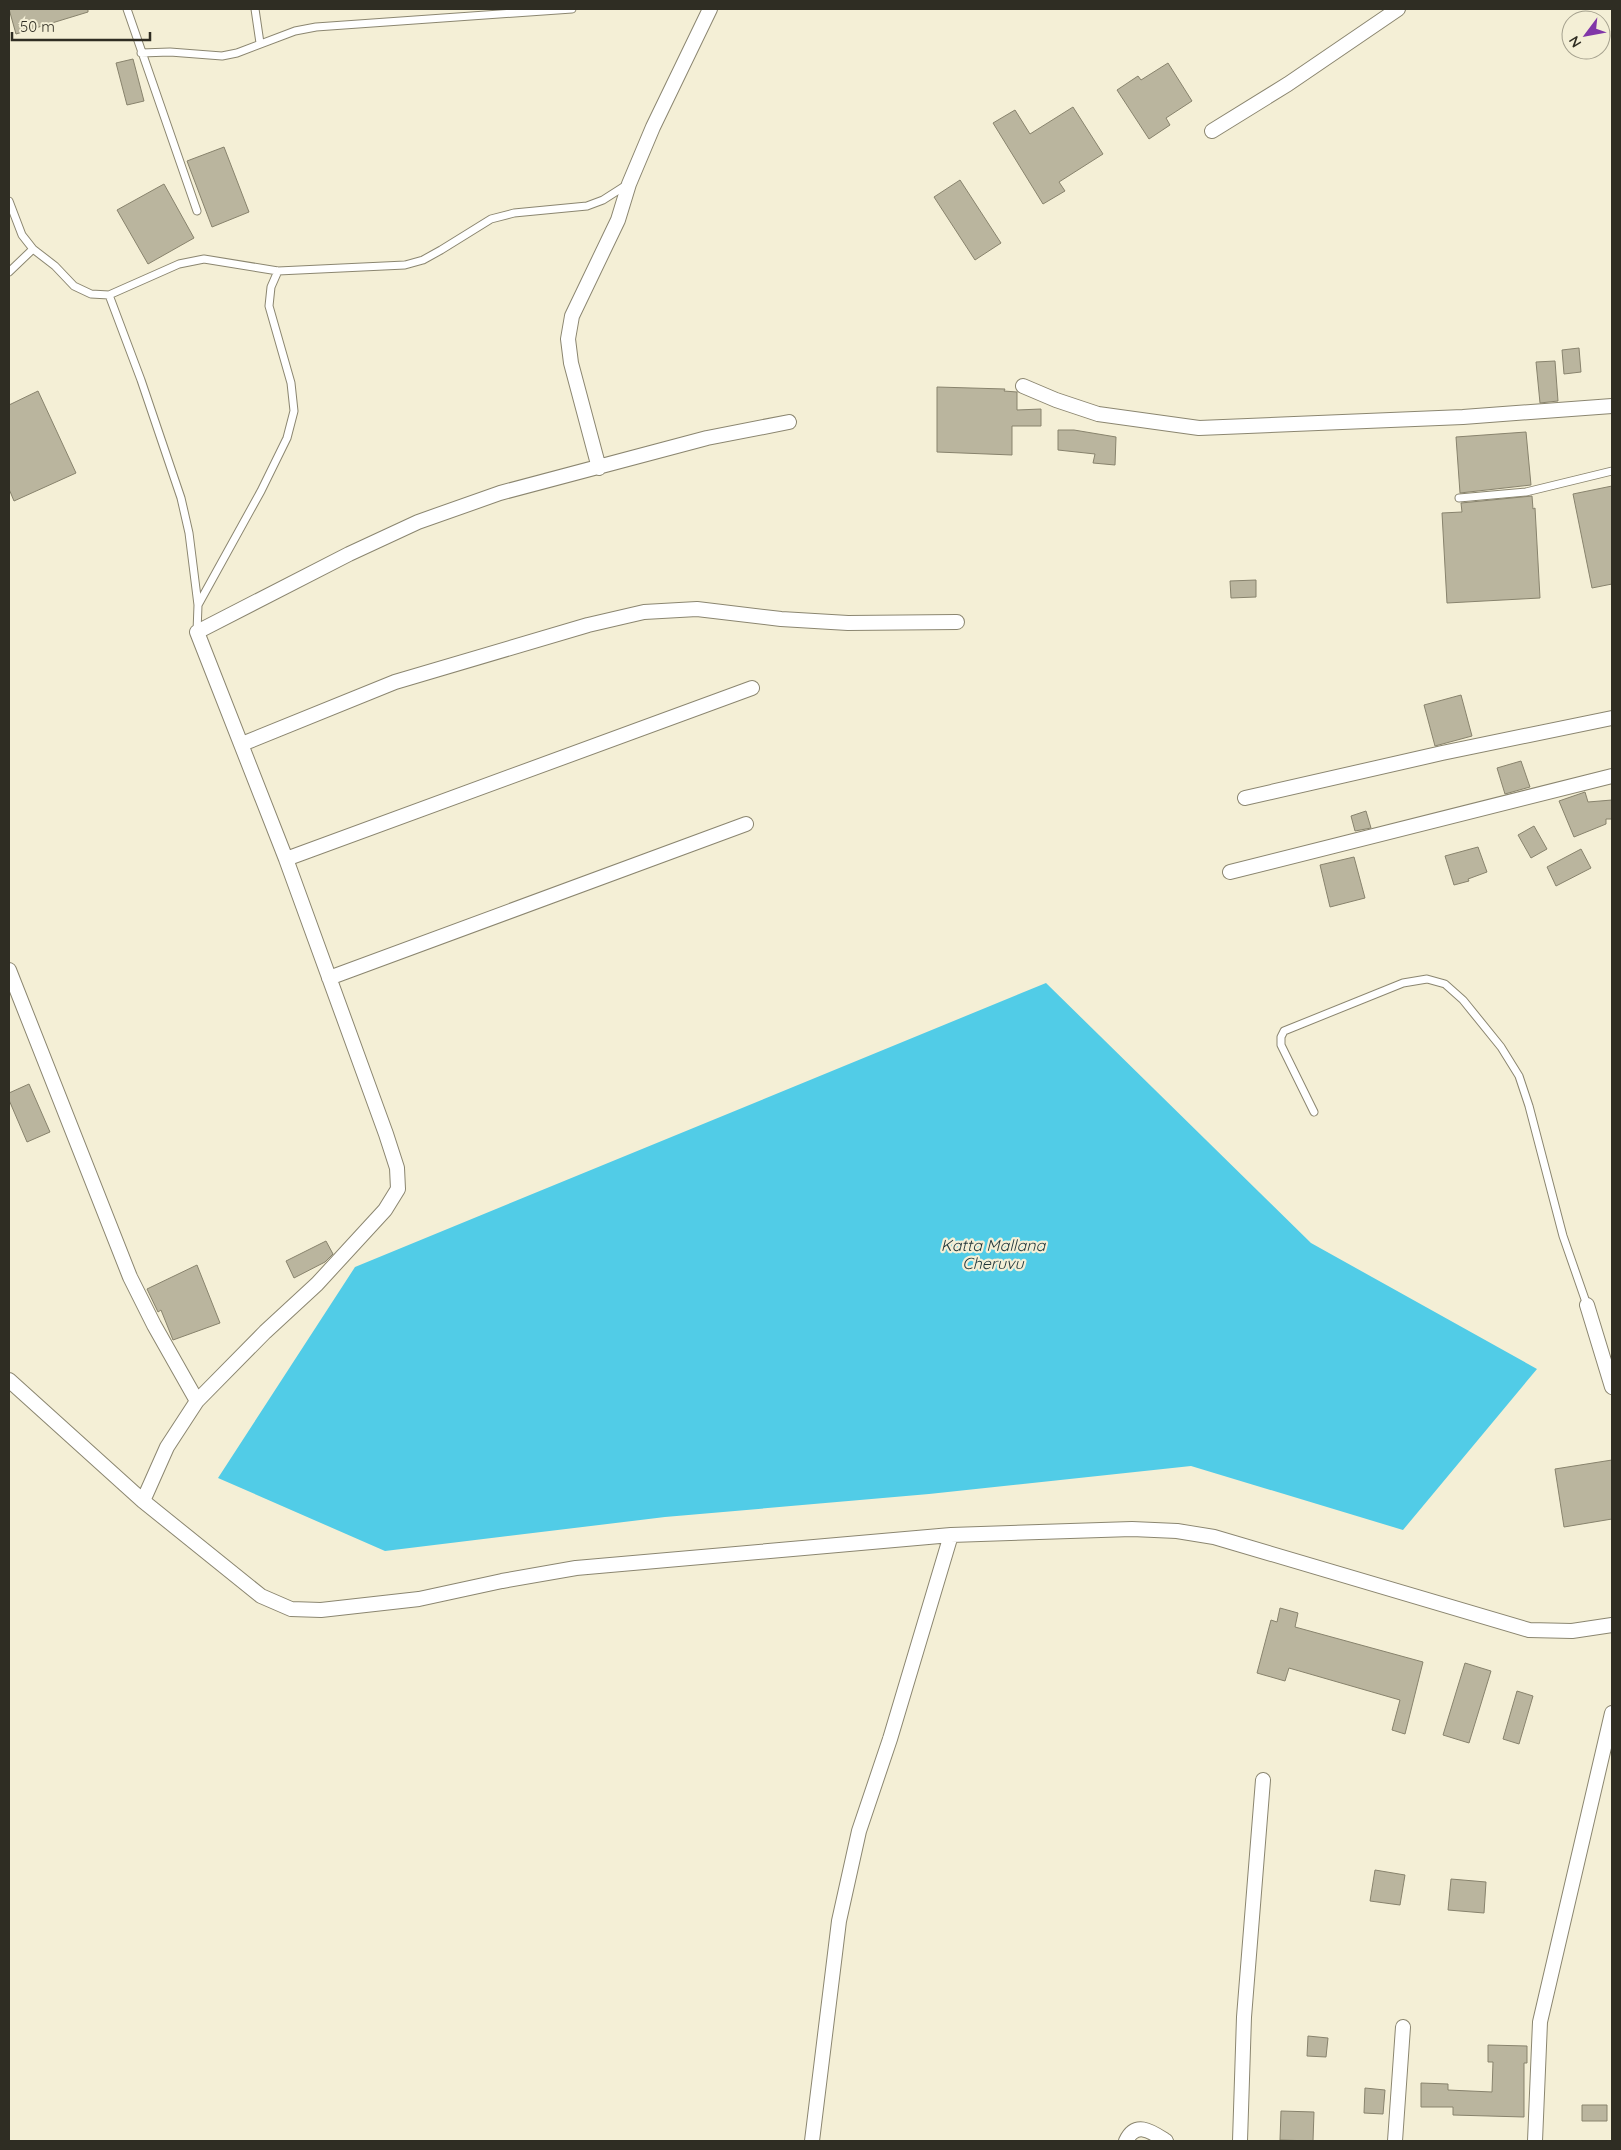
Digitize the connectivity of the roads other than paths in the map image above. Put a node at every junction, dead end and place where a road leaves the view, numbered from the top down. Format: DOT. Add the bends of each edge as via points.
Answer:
graph roads {
  1 [pos="128,9"];
  2 [pos="255,9"];
  3 [pos="572,9"];
  4 [pos="710,9"];
  5 [pos="1398,9"];
  6 [pos="260,43"];
  7 [pos="141,53"];
  8 [pos="1212,132"];
  9 [pos="629,184"];
  10 [pos="9,201"];
  11 [pos="196,211"];
  12 [pos="33,249"];
  13 [pos="278,271"];
  14 [pos="9,272"];
  15 [pos="109,295"];
  16 [pos="1023,386"];
  17 [pos="1612,406"];
  18 [pos="789,422"];
  19 [pos="599,468"];
  20 [pos="1612,471"];
  21 [pos="1459,498"];
  22 [pos="198,605"];
  23 [pos="957,622"];
  24 [pos="197,632"];
  25 [pos="752,688"];
  26 [pos="1612,718"];
  27 [pos="242,744"];
  28 [pos="1612,776"];
  29 [pos="1245,798"];
  30 [pos="746,824"];
  31 [pos="286,859"];
  32 [pos="1230,872"];
  33 [pos="9,970"];
  34 [pos="328,978"];
  35 [pos="1314,1112"];
  36 [pos="1587,1305"];
  37 [pos="1608,1362"];
  38 [pos="9,1380"];
  39 [pos="1612,1387"];
  40 [pos="197,1401"];
  41 [pos="143,1501"];
  42 [pos="952,1535"];
  43 [pos="1612,1625"];
  44 [pos="1612,1713"];
  45 [pos="1263,1780"];
  46 [pos="1403,2027"];
  47 [pos="812,2141"];
  48 [pos="1126,2141"];
  49 [pos="1166,2141"];
  50 [pos="1240,2141"];
  51 [pos="1395,2141"];
  52 [pos="1535,2141"];
  1 -- 7 [label="lane"];
  2 -- 6 [label="lane"];
  3 -- 6 [label="lane" via="316,27"];
  4 -- 9 [label="street" via="653,126"];
  5 -- 8 [label="street"];
  6 -- 7 [label="lane" via="222,56"];
  7 -- 11 [label="lane"];
  9 -- 13 [label="lane" via="587,206 514,213 491,219 424,260 406,265"];
  9 -- 19 [label="street" via="618,220 572,316 568,339 571,363"];
  10 -- 12 [label="lane" via="22,235"];
  12 -- 14 [label="lane"];
  12 -- 15 [label="lane" via="74,286 91,294"];
  13 -- 15 [label="lane" via="204,259 179,264"];
  13 -- 22 [label="lane" via="268,306 291,383 294,410 287,438 261,491"];
  15 -- 22 [label="lane" via="181,498"];
  16 -- 17 [label="street" via="1098,414 1199,428 1463,417"];
  18 -- 19 [label="street" via="707,438"];
  19 -- 24 [label="street" via="500,493 418,522"];
  20 -- 21 [label="lane" via="1526,492"];
  22 -- 24 [label="lane"];
  23 -- 27 [label="street" via="848,623 697,609 644,612 588,625 395,682"];
  24 -- 27 [label="street"];
  25 -- 31 [label="street"];
  26 -- 29 [label="street"];
  27 -- 31 [label="street"];
  28 -- 32 [label="street"];
  30 -- 34 [label="street"];
  31 -- 34 [label="street"];
  33 -- 40 [label="street" via="130,1277"];
  34 -- 40 [label="street" via="386,1134 397,1168 398,1189 385,1210 317,1284"];
  35 -- 36 [label="lane" via="1282,1045 1284,1031 1403,983 1427,979 1445,984 1463,1000 1501,1047 1519,1076 1563,1236"];
  36 -- 37 [label="street"];
  37 -- 39 [label="street"];
  38 -- 41 [label="street"];
  40 -- 41 [label="street" via="167,1447"];
  41 -- 42 [label="street" via="261,1596 291,1609 321,1610 418,1599 576,1568"];
  42 -- 43 [label="street" via="1132,1529 1177,1531 1214,1537 1529,1630 1572,1631"];
  42 -- 47 [label="street" via="859,1831 839,1921"];
  44 -- 52 [label="street" via="1540,2022"];
  45 -- 50 [label="street" via="1244,2017"];
  46 -- 51 [label="street"];
  48 -- 49 [label="street" via="1132,2132 1142,2128"];
}
